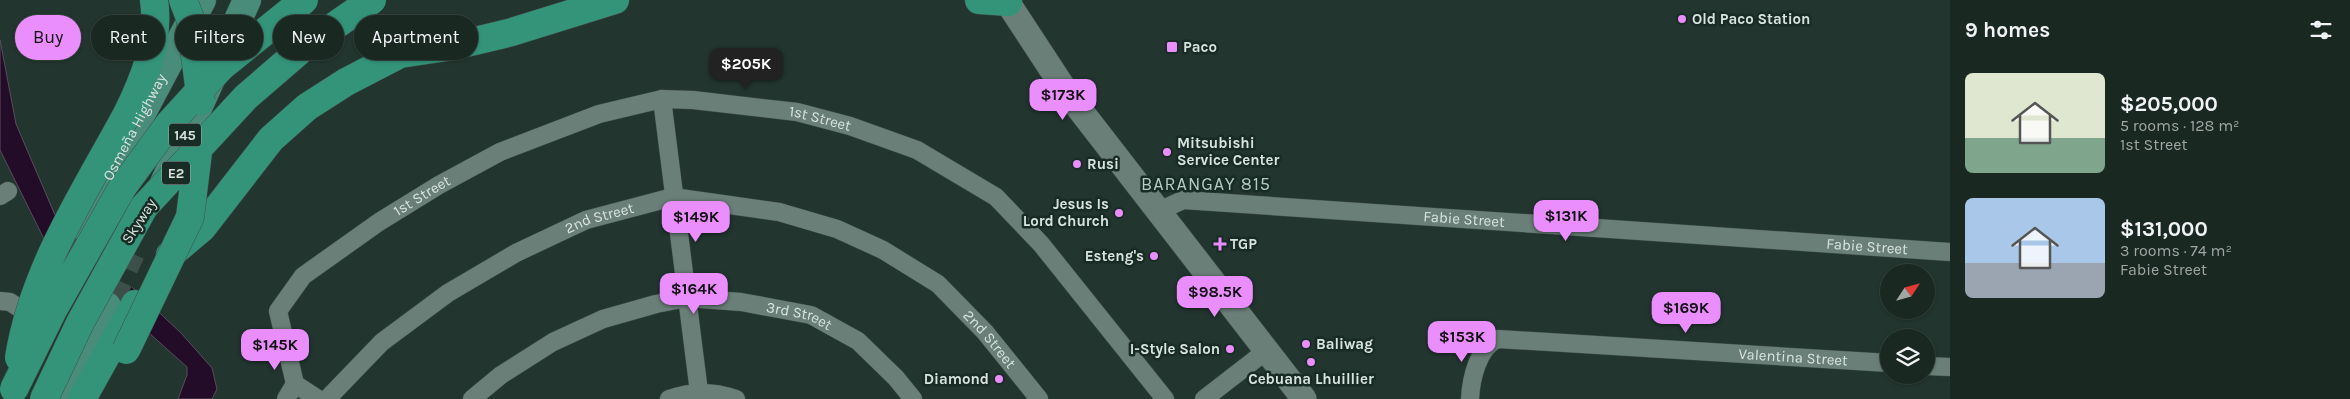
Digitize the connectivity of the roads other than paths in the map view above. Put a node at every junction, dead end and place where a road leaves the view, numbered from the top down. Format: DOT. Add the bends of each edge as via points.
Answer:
graph roads {
  1 [pos="154,0"];
  2 [pos="183,0"];
  3 [pos="202,0"];
  4 [pos="304,0"];
  5 [pos="372,0"];
  6 [pos="615,0"];
  7 [pos="979,0"];
  8 [pos="1008,1"];
  9 [pos="246,7"];
  10 [pos="195,15"];
  11 [pos="175,55"];
  12 [pos="200,60"];
  13 [pos="216,68"];
  14 [pos="662,99"];
  15 [pos="673,197"];
  16 [pos="1158,211"];
  17 [pos="82,226"];
  18 [pos="133,250"];
  19 [pos="1950,252"];
  20 [pos="62,264"];
  21 [pos="687,298"];
  22 [pos="0,301"];
  23 [pos="107,306"];
  24 [pos="36,319"];
  25 [pos="1266,351"];
  26 [pos="1880,362"];
  27 [pos="1935,366"];
  28 [pos="1950,367"];
  29 [pos="295,384"];
  30 [pos="699,392"];
  31 [pos="7,393"];
  32 [pos="44,399"];
  33 [pos="59,399"];
  34 [pos="82,399"];
  35 [pos="100,399"];
  36 [pos="286,399"];
  37 [pos="318,399"];
  38 [pos="327,399"];
  39 [pos="472,399"];
  40 [pos="669,399"];
  41 [pos="736,399"];
  42 [pos="913,399"];
  43 [pos="1039,399"];
  44 [pos="1165,399"];
  45 [pos="1204,399"];
  46 [pos="1304,399"];
  47 [pos="1470,399"];
  1 -- 31 [label="highway, bridge" via="153,43 146,72 50,257 24,328"];
  2 -- 35 [label="highway, bridge" via="190,18 201,98 199,155 190,216 157,289"];
  3 -- 10 [label="main road, Osmeña Highway"];
  4 -- 31 [label="highway, Skyway / E2, bridge" via="221,67 169,124 122,188"];
  5 -- 32 [label="highway, Skyway / E2, bridge" via="304,47 246,98 144,207 80,323"];
  6 -- 34 [label="highway" via="512,32 454,46 400,54 307,107 271,139 202,228 171,254 142,292"];
  7 -- 8 [label="highway"];
  8 -- 16 [label="main road" via="1067,93"];
  9 -- 13 [label="main road, 145"];
  11 -- 17 [label="main road, Osmeña Highway"];
  12 -- 13 [label="main road"];
  13 -- 18 [label="main road, 145"];
  14 -- 15 [label="street"];
  14 -- 29 [label="street, 1st Street" via="599,114 500,152 379,222 303,276 278,311"];
  14 -- 44 [label="street, 1st Street" via="797,112 850,126 917,150 996,197 1041,244"];
  15 -- 21 [label="street"];
  15 -- 38 [label="street, 2nd Street" via="586,220 516,253 448,293 382,342"];
  15 -- 43 [label="street, 2nd Street" via="779,212 837,229 884,250 938,284 985,332"];
  16 -- 19 [label="street, Fabie Street" via="1183,200"];
  16 -- 25 [label="main road"];
  20 -- 24 [label="main road"];
  21 -- 30 [label="street"];
  21 -- 39 [label="street, 3rd Street" via="603,319 553,342 501,375"];
  21 -- 42 [label="street, 3rd Street" via="741,302 811,315 858,341"];
  22 -- 24 [label="street" via="10,302"];
  23 -- 33 [label="main road"];
  24 -- 31 [label="main road"];
  25 -- 45 [label="street"];
  25 -- 46 [label="main road"];
  26 -- 47 [label="street, Valentina Street" via="1498,339 1483,349 1470,389"];
  27 -- 28 [label="street"];
  29 -- 36 [label="street"];
  29 -- 37 [label="street"];
  30 -- 40 [label="street"];
  30 -- 41 [label="street"];
}
